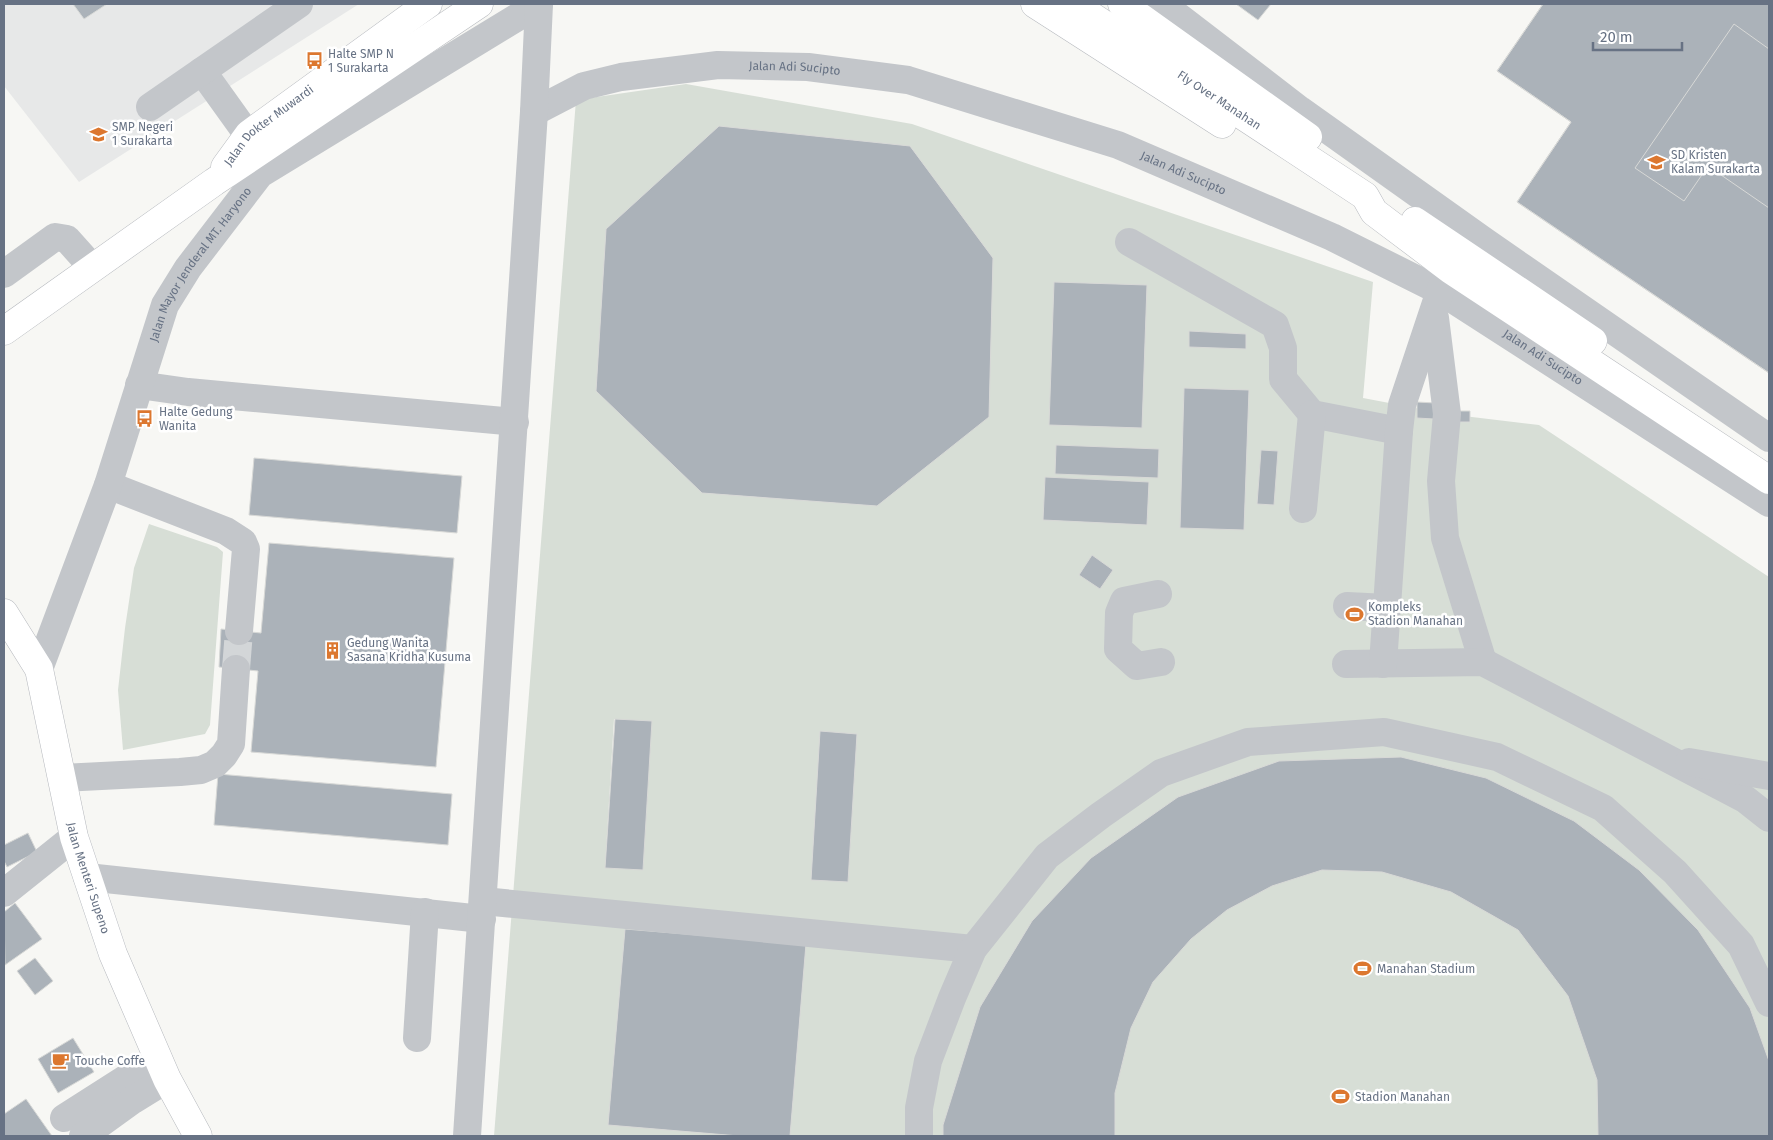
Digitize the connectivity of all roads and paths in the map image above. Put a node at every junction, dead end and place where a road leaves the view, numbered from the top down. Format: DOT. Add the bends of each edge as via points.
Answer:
graph roads {
  1 [pos="299,4"];
  2 [pos="428,4"];
  3 [pos="479,4"];
  4 [pos="539,4"];
  5 [pos="1035,4"];
  6 [pos="1073,4"];
  7 [pos="1162,4"];
  8 [pos="1124,5"];
  9 [pos="202,71"];
  10 [pos="150,106"];
  11 [pos="534,112"];
  12 [pos="248,135"];
  13 [pos="214,182"];
  14 [pos="1371,201"];
  15 [pos="1129,242"];
  16 [pos="1501,266"];
  17 [pos="92,268"];
  18 [pos="4,274"];
  19 [pos="1441,291"];
  20 [pos="4,331"];
  21 [pos="139,385"];
  22 [pos="1686,392"];
  23 [pos="1312,414"];
  24 [pos="515,422"];
  25 [pos="1398,431"];
  26 [pos="1769,438"];
  27 [pos="1769,461"];
  28 [pos="1769,480"];
  29 [pos="108,484"];
  30 [pos="1769,502"];
  31 [pos="1303,509"];
  32 [pos="1158,594"];
  33 [pos="1347,606"];
  34 [pos="1387,608"];
  35 [pos="4,613"];
  36 [pos="239,631"];
  37 [pos="1161,662"];
  38 [pos="1482,662"];
  39 [pos="1346,664"];
  40 [pos="1383,664"];
  41 [pos="39,669"];
  42 [pos="236,669"];
  43 [pos="1662,757"];
  44 [pos="1769,776"];
  45 [pos="62,778"];
  46 [pos="1769,818"];
  47 [pos="74,837"];
  48 [pos="87,876"];
  49 [pos="4,893"];
  50 [pos="482,910"];
  51 [pos="424,912"];
  52 [pos="973,949"];
  53 [pos="1769,1003"];
  54 [pos="417,1038"];
  55 [pos="163,1069"];
  56 [pos="74,1127"];
  57 [pos="198,1136"];
  58 [pos="467,1136"];
  59 [pos="919,1136"];
  1 -- 9 [label="street"];
  2 -- 12 [label="main road, Jalan Dokter Muwardi"];
  3 -- 13 [label="main road"];
  4 -- 11 [label="street"];
  4 -- 21 [label="street, Jalan Mayor Jenderal MT. Haryono" via="260,174 188,268 165,305"];
  5 -- 14 [label="main road, Jalan Adi Sucipto" via="1356,208"];
  6 -- 14 [label="main road, Fly Over Manahan"];
  7 -- 16 [label="street, Jalan Adi Sucipto"];
  8 -- 14 [label="main road, Jalan Adi Sucipto" via="1353,169 1373,186"];
  9 -- 10 [label="street"];
  9 -- 12 [label="street"];
  11 -- 19 [label="street, Jalan Adi Sucipto" via="584,86 621,77 718,64 808,67 908,80 1118,145 1332,237"];
  11 -- 24 [label="street"];
  12 -- 13 [label="main road, Jalan Dokter Muwardi"];
  13 -- 17 [label="main road"];
  14 -- 16 [label="main road, Jalan Adi Sucipto"];
  14 -- 19 [label="main road, Jalan Adi Sucipto"];
  15 -- 23 [label="street" via="1275,326 1283,348 1283,379"];
  16 -- 22 [label="main road, Jalan Adi Sucipto"];
  17 -- 18 [label="street" via="67,239 55,237"];
  17 -- 20 [label="main road"];
  19 -- 25 [label="street" via="1402,405"];
  19 -- 28 [label="main road, Jalan Adi Sucipto"];
  19 -- 30 [label="street, Jalan Adi Sucipto"];
  19 -- 38 [label="street" via="1447,414 1441,480 1445,538"];
  21 -- 24 [label="street"];
  21 -- 29 [label="street, Jalan Mayor Jenderal MT. Haryono"];
  22 -- 26 [label="street, Jalan Adi Sucipto"];
  22 -- 27 [label="main road, Jalan Adi Sucipto"];
  23 -- 25 [label="street"];
  23 -- 31 [label="street"];
  24 -- 50 [label="street"];
  25 -- 34 [label="street"];
  29 -- 36 [label="street" via="226,531 242,542 246,549"];
  29 -- 41 [label="street, Jalan Mayor Jenderal MT. Haryono"];
  32 -- 37 [label="street" via="1124,601 1119,613 1118,649 1137,666"];
  33 -- 34 [label="street"];
  34 -- 40 [label="street"];
  35 -- 41 [label="main road, Jalan Menteri Supeno"];
  38 -- 40 [label="street"];
  38 -- 43 [label="street"];
  39 -- 40 [label="street"];
  41 -- 45 [label="main road, Jalan Menteri Supeno"];
  42 -- 45 [label="street" via="231,744 215,764 201,770 180,772"];
  43 -- 44 [label="street"];
  43 -- 46 [label="street" via="1745,799"];
  45 -- 47 [label="main road, Jalan Menteri Supeno"];
  47 -- 48 [label="main road, Jalan Menteri Supeno"];
  47 -- 49 [label="street"];
  48 -- 51 [label="street"];
  48 -- 55 [label="main road, Jalan Menteri Supeno" via="112,954"];
  50 -- 51 [label="street"];
  50 -- 52 [label="street"];
  50 -- 58 [label="street"];
  51 -- 54 [label="street"];
  52 -- 53 [label="street" via="1047,856 1161,773 1248,742 1384,732 1497,757 1603,808 1675,872 1741,945"];
  52 -- 59 [label="street" via="928,1060 919,1108"];
  55 -- 56 [label="street"];
  55 -- 57 [label="main road, Jalan Menteri Supeno"];
}
